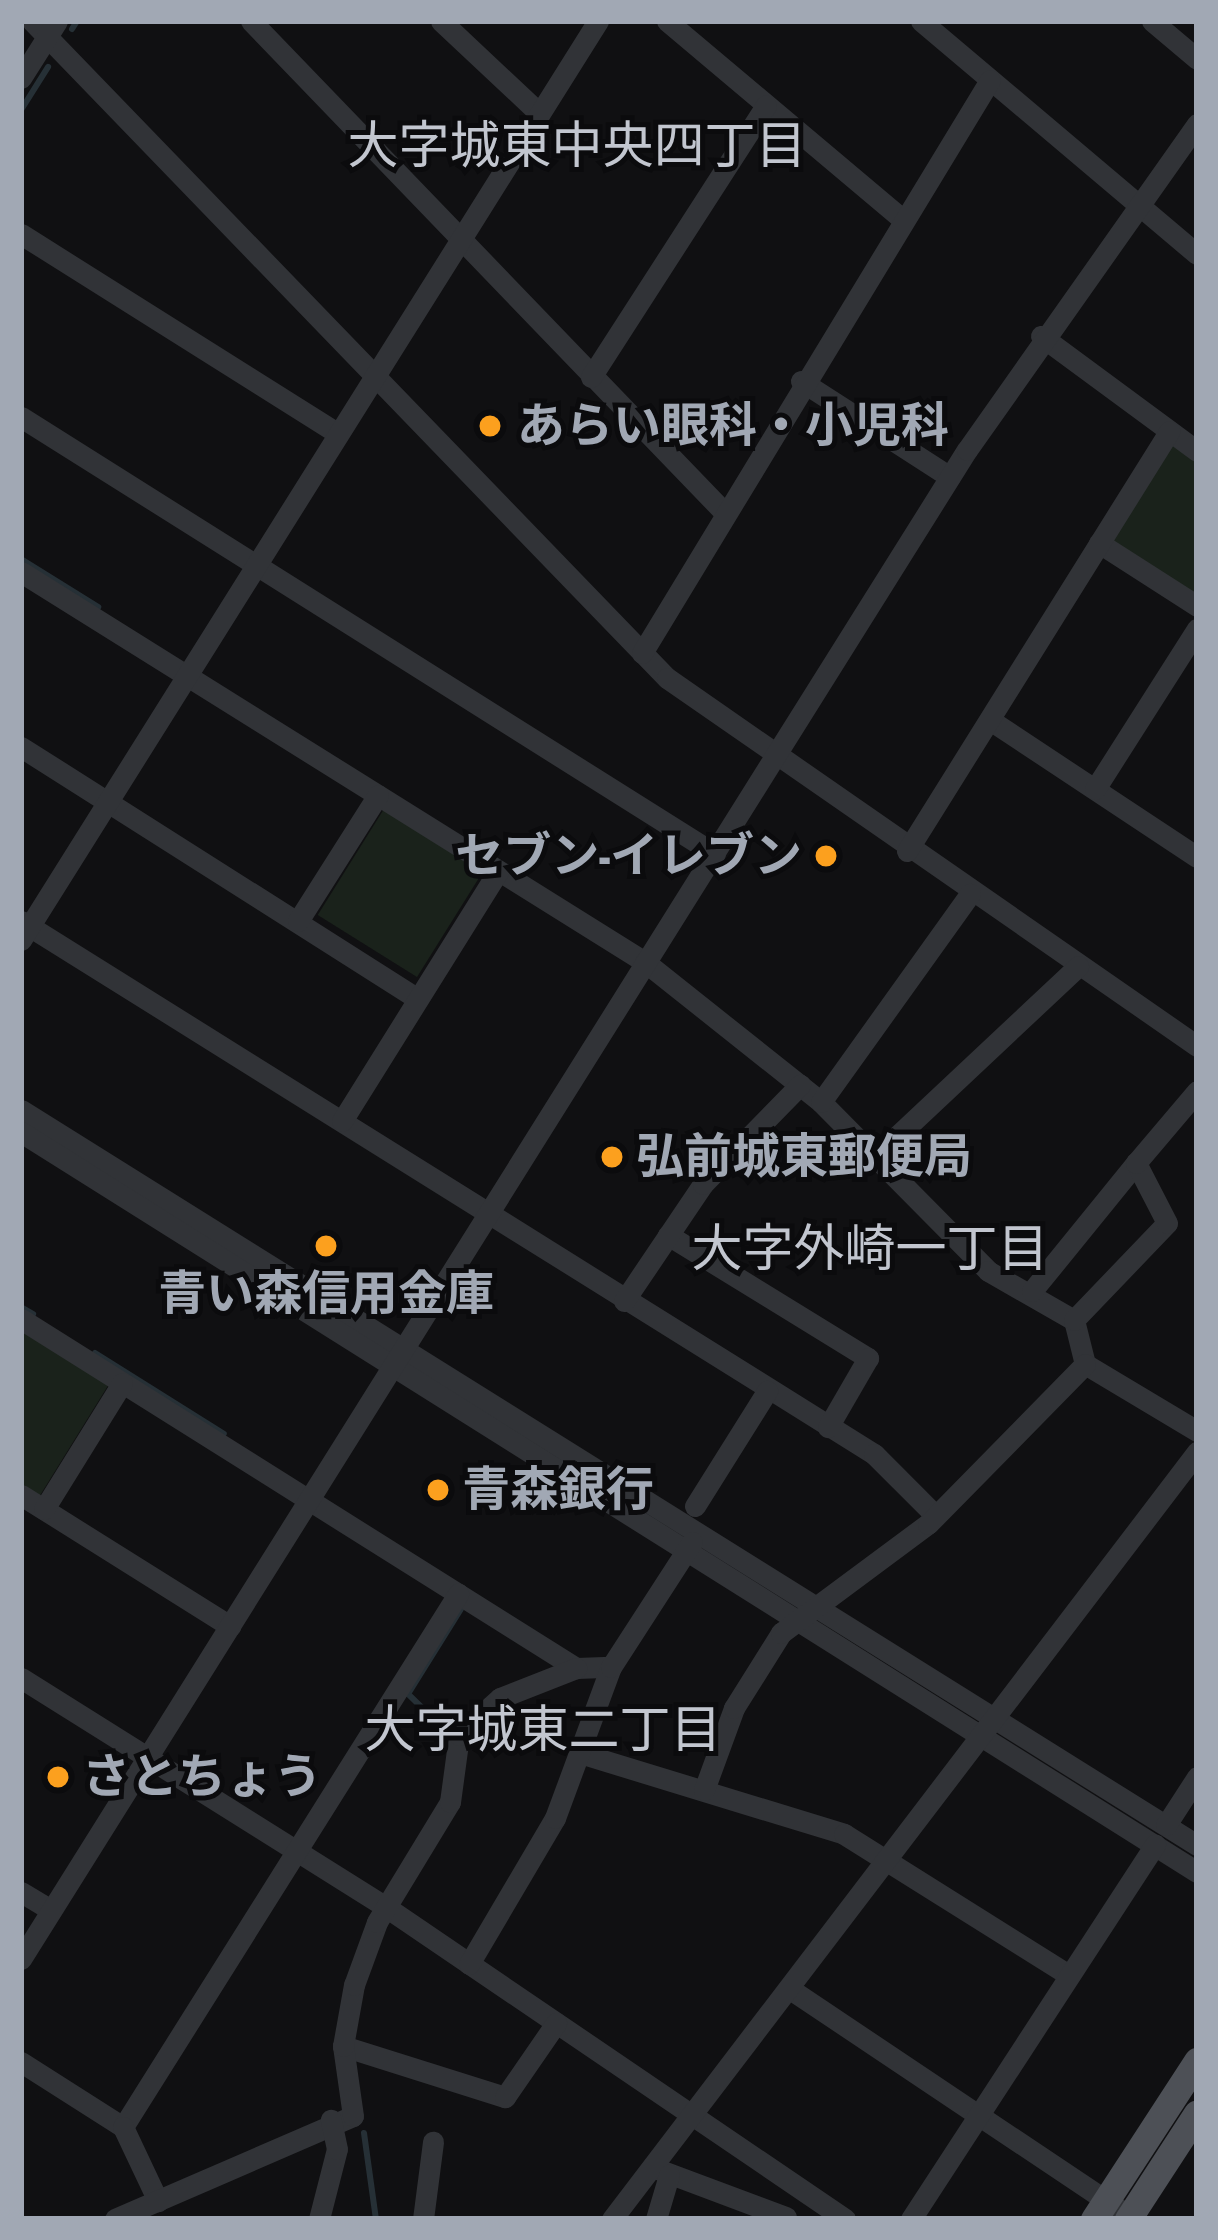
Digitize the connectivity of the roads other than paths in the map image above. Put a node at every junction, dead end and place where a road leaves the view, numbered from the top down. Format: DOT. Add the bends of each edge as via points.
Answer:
graph roads {
  1 [pos="251,21"];
  2 [pos="598,21"];
  3 [pos="667,21"];
  4 [pos="921,21"];
  5 [pos="1152,21"];
  6 [pos="451,24"];
  7 [pos="45,26"];
  8 [pos="1197,59"];
  9 [pos="21,78"];
  10 [pos="990,80"];
  11 [pos="766,105"];
  12 [pos="539,112"];
  13 [pos="1197,124"];
  14 [pos="1135,202"];
  15 [pos="900,218"];
  16 [pos="21,234"];
  17 [pos="461,241"];
  18 [pos="1197,254"];
  19 [pos="1041,336"];
  20 [pos="374,375"];
  21 [pos="592,376"];
  22 [pos="801,381"];
  23 [pos="21,417"];
  24 [pos="1168,431"];
  25 [pos="334,432"];
  26 [pos="1197,451"];
  27 [pos="950,477"];
  28 [pos="722,510"];
  29 [pos="1099,543"];
  30 [pos="255,562"];
  31 [pos="21,572"];
  32 [pos="1197,606"];
  33 [pos="1197,629"];
  34 [pos="641,653"];
  35 [pos="183,676"];
  36 [pos="990,720"];
  37 [pos="21,747"];
  38 [pos="773,758"];
  39 [pos="1095,789"];
  40 [pos="378,795"];
  41 [pos="107,800"];
  42 [pos="907,851"];
  43 [pos="715,854"];
  44 [pos="1197,857"];
  45 [pos="498,871"];
  46 [pos="970,894"];
  47 [pos="298,921"];
  48 [pos="24,929"];
  49 [pos="645,962"];
  50 [pos="1078,966"];
  51 [pos="416,998"];
  52 [pos="1197,1046"];
  53 [pos="800,1085"];
  54 [pos="1197,1090"];
  55 [pos="821,1102"];
  56 [pos="21,1110"];
  57 [pos="342,1121"];
  58 [pos="21,1132"];
  59 [pos="877,1155"];
  60 [pos="1136,1163"];
  61 [pos="486,1214"];
  62 [pos="668,1235"];
  63 [pos="1033,1291"];
  64 [pos="624,1301"];
  65 [pos="21,1319"];
  66 [pos="1074,1320"];
  67 [pos="398,1357"];
  68 [pos="1084,1364"];
  69 [pos="122,1383"];
  70 [pos="767,1391"];
  71 [pos="828,1427"];
  72 [pos="1197,1431"];
  73 [pos="1197,1452"];
  74 [pos="21,1495"];
  75 [pos="309,1501"];
  76 [pos="694,1507"];
  77 [pos="44,1510"];
  78 [pos="935,1516"];
  79 [pos="692,1543"];
  80 [pos="458,1594"];
  81 [pos="804,1612"];
  82 [pos="230,1626"];
  83 [pos="611,1667"];
  84 [pos="576,1668"];
  85 [pos="21,1678"];
  86 [pos="988,1728"];
  87 [pos="583,1754"];
  88 [pos="148,1757"];
  89 [pos="1197,1777"];
  90 [pos="704,1790"];
  91 [pos="1161,1835"];
  92 [pos="1197,1846"];
  93 [pos="296,1851"];
  94 [pos="885,1860"];
  95 [pos="1197,1872"];
  96 [pos="21,1892"];
  97 [pos="386,1907"];
  98 [pos="52,1910"];
  99 [pos="21,1959"];
  100 [pos="469,1964"];
  101 [pos="1069,1975"];
  102 [pos="790,1990"];
  103 [pos="556,2023"];
  104 [pos="343,2046"];
  105 [pos="1197,2061"];
  106 [pos="21,2062"];
  107 [pos="1197,2113"];
  108 [pos="692,2115"];
  109 [pos="978,2118"];
  110 [pos="331,2120"];
  111 [pos="123,2127"];
  112 [pos="433,2142"];
  113 [pos="661,2171"];
  114 [pos="801,2189"];
  115 [pos="158,2201"];
  116 [pos="1100,2210"];
  117 [pos="785,2218"];
  118 [pos="1131,2218"];
  119 [pos="115,2219"];
  120 [pos="319,2219"];
  121 [pos="423,2219"];
  122 [pos="612,2219"];
  123 [pos="656,2219"];
  124 [pos="844,2219"];
  125 [pos="911,2219"];
  1 -- 17 [label="street"];
  2 -- 12 [label="street"];
  3 -- 11 [label="street"];
  4 -- 10 [label="street"];
  5 -- 8 [label="street"];
  6 -- 12 [label="street"];
  7 -- 9 [label="street"];
  7 -- 20 [label="street"];
  10 -- 14 [label="street"];
  10 -- 15 [label="street"];
  11 -- 15 [label="street"];
  11 -- 21 [label="street"];
  12 -- 17 [label="street"];
  13 -- 14 [label="street"];
  14 -- 18 [label="street"];
  14 -- 19 [label="street"];
  15 -- 22 [label="street"];
  16 -- 25 [label="street"];
  17 -- 20 [label="street"];
  17 -- 21 [label="street"];
  19 -- 24 [label="street"];
  19 -- 27 [label="street"];
  20 -- 25 [label="street"];
  20 -- 34 [label="street"];
  21 -- 28 [label="street"];
  22 -- 27 [label="street"];
  22 -- 28 [label="street"];
  23 -- 30 [label="street"];
  24 -- 26 [label="street"];
  24 -- 29 [label="street"];
  25 -- 30 [label="street"];
  27 -- 38 [label="street"];
  28 -- 34 [label="street"];
  29 -- 32 [label="street"];
  29 -- 36 [label="street"];
  30 -- 35 [label="street"];
  30 -- 43 [label="street"];
  31 -- 35 [label="street"];
  33 -- 39 [label="street"];
  34 -- 38 [label="street"];
  35 -- 40 [label="street"];
  35 -- 41 [label="street"];
  36 -- 39 [label="street"];
  36 -- 42 [label="street"];
  37 -- 41 [label="street"];
  38 -- 42 [label="street"];
  38 -- 43 [label="street"];
  39 -- 44 [label="street"];
  40 -- 45 [label="street"];
  40 -- 47 [label="street"];
  41 -- 47 [label="street"];
  41 -- 48 [label="street"];
  42 -- 46 [label="street"];
  43 -- 49 [label="street"];
  45 -- 49 [label="street"];
  45 -- 51 [label="street"];
  46 -- 50 [label="street"];
  46 -- 55 [label="street"];
  47 -- 51 [label="street"];
  48 -- 57 [label="street"];
  49 -- 53 [label="street"];
  49 -- 61 [label="street"];
  50 -- 52 [label="street"];
  50 -- 59 [label="street"];
  51 -- 57 [label="street"];
  53 -- 55 [label="street"];
  53 -- 62 [label="street"];
  54 -- 60 [label="street"];
  55 -- 59 [label="street"];
  56 -- 67 [label="street"];
  57 -- 61 [label="street"];
  58 -- 67 [label="street"];
  59 -- 63 [label="street" via="988,1271"];
  60 -- 63 [label="street"];
  60 -- 66 [label="street" via="1167,1222"];
  61 -- 64 [label="street"];
  61 -- 67 [label="street"];
  62 -- 64 [label="street"];
  62 -- 71 [label="street" via="868,1358"];
  63 -- 66 [label="street"];
  64 -- 70 [label="street"];
  65 -- 69 [label="street"];
  66 -- 68 [label="street"];
  67 -- 75 [label="street"];
  67 -- 79 [label="street"];
  68 -- 72 [label="street"];
  68 -- 78 [label="street"];
  69 -- 75 [label="street"];
  69 -- 77 [label="street"];
  70 -- 71 [label="street"];
  70 -- 76 [label="street"];
  71 -- 78 [label="street"];
  73 -- 86 [label="street"];
  74 -- 77 [label="street"];
  75 -- 80 [label="street"];
  75 -- 82 [label="street"];
  77 -- 82 [label="street"];
  78 -- 81 [label="street"];
  79 -- 81 [label="street"];
  79 -- 83 [label="street"];
  80 -- 84 [label="street"];
  80 -- 93 [label="street"];
  81 -- 86 [label="street"];
  81 -- 90 [label="street" via="734,1708"];
  82 -- 88 [label="street"];
  83 -- 84 [label="street"];
  83 -- 87 [label="street"];
  84 -- 97 [label="street" via="500,1698 459,1735 450,1802"];
  85 -- 88 [label="street"];
  86 -- 91 [label="street"];
  86 -- 94 [label="street"];
  87 -- 90 [label="street"];
  87 -- 100 [label="street" via="525,1878"];
  88 -- 93 [label="street"];
  88 -- 98 [label="street"];
  89 -- 91 [label="street"];
  90 -- 94 [label="street" via="844,1834"];
  91 -- 92 [label="street"];
  91 -- 95 [label="street"];
  91 -- 101 [label="street"];
  93 -- 97 [label="street"];
  93 -- 111 [label="street"];
  94 -- 101 [label="street"];
  94 -- 102 [label="street"];
  96 -- 98 [label="street"];
  97 -- 100 [label="street"];
  97 -- 104 [label="street"];
  98 -- 99 [label="street"];
  100 -- 103 [label="street"];
  101 -- 109 [label="street"];
  102 -- 108 [label="street"];
  102 -- 109 [label="street"];
  103 -- 104 [label="street" via="506,2098"];
  103 -- 108 [label="street"];
  104 -- 110 [label="street" via="353,2116"];
  105 -- 116 [label="main road"];
  106 -- 111 [label="street"];
  107 -- 118 [label="main road"];
  108 -- 113 [label="street"];
  108 -- 114 [label="street"];
  109 -- 116 [label="street"];
  109 -- 125 [label="street"];
  110 -- 115 [label="street"];
  110 -- 120 [label="street" via="337,2150"];
  111 -- 115 [label="street"];
  112 -- 121 [label="street"];
  113 -- 117 [label="street"];
  113 -- 122 [label="street"];
  113 -- 123 [label="street"];
  114 -- 117 [label="street"];
  114 -- 124 [label="street"];
  115 -- 119 [label="street"];
  116 -- 118 [label="street"];
}
